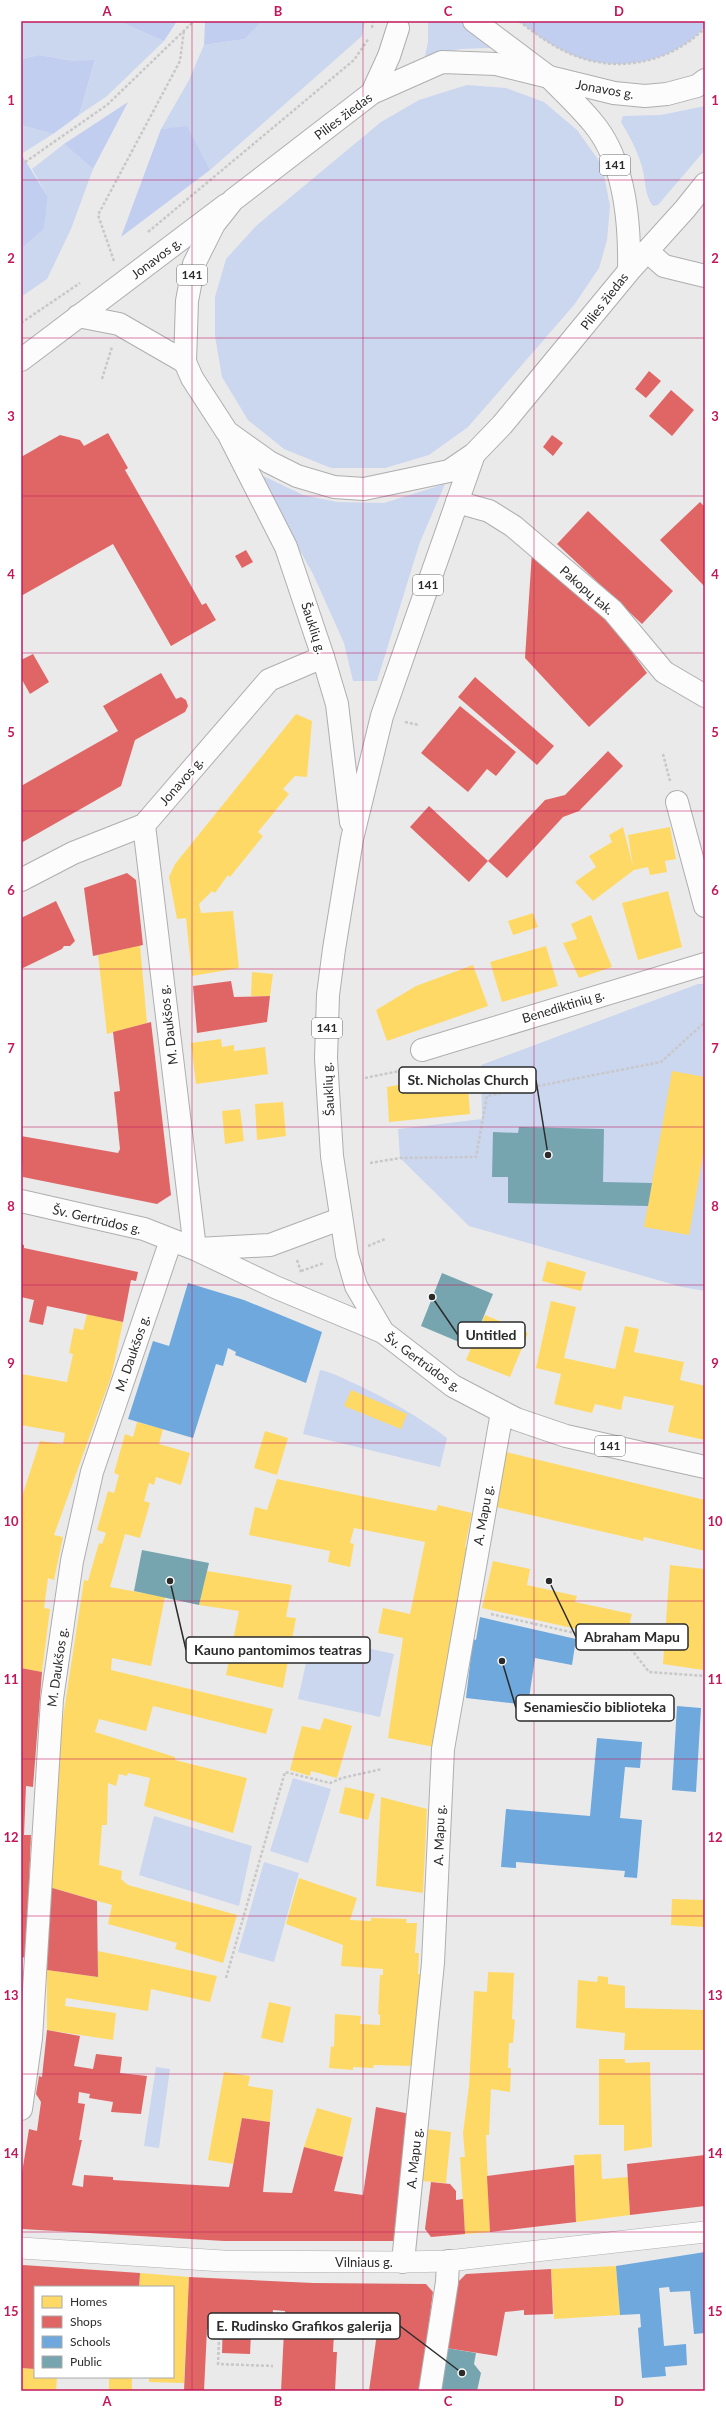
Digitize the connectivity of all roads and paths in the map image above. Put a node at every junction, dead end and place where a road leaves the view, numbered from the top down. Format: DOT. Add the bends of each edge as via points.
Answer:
graph roads {
  1 [pos="194,21"];
  2 [pos="373,21"];
  3 [pos="474,21"];
  4 [pos="519,21"];
  5 [pos="399,25"];
  6 [pos="705,28"];
  7 [pos="184,30"];
  8 [pos="551,79"];
  9 [pos="705,80"];
  10 [pos="372,93"];
  11 [pos="21,165"];
  12 [pos="705,184"];
  13 [pos="233,200"];
  14 [pos="144,236"];
  15 [pos="647,251"];
  16 [pos="120,256"];
  17 [pos="114,261"];
  18 [pos="107,266"];
  19 [pos="629,271"];
  20 [pos="705,276"];
  21 [pos="87,279"];
  22 [pos="78,316"];
  23 [pos="21,323"];
  24 [pos="21,360"];
  25 [pos="185,362"];
  26 [pos="227,432"];
  27 [pos="474,454"];
  28 [pos="456,502"];
  29 [pos="323,657"];
  30 [pos="705,696"];
  31 [pos="677,802"];
  32 [pos="144,824"];
  33 [pos="352,838"];
  34 [pos="21,880"];
  35 [pos="705,906"];
  36 [pos="705,964"];
  37 [pos="705,1022"];
  38 [pos="422,1050"];
  39 [pos="365,1078"];
  40 [pos="370,1162"];
  41 [pos="21,1201"];
  42 [pos="340,1219"];
  43 [pos="288,1239"];
  44 [pos="171,1240"];
  45 [pos="195,1249"];
  46 [pos="291,1294"];
  47 [pos="383,1332"];
  48 [pos="502,1412"];
  49 [pos="705,1467"];
  50 [pos="467,1609"];
  51 [pos="705,1676"];
  52 [pos="382,1769"];
  53 [pos="28,1974"];
  54 [pos="226,1978"];
  55 [pos="21,2109"];
  56 [pos="705,2232"];
  57 [pos="21,2248"];
  58 [pos="448,2261"];
  59 [pos="402,2262"];
  60 [pos="220,2317"];
  61 [pos="273,2366"];
  62 [pos="430,2391"];
  1 -- 7 [label="path"];
  2 -- 14 [label="path" via="372,33 354,60"];
  3 -- 8 [label="street, 141"];
  4 -- 6 [label="path" via="547,42 572,55 620,64 650,61 674,51"];
  5 -- 10 [label="street, 141" via="389,56"];
  7 -- 11 [label="path" via="107,105"];
  7 -- 17 [label="path" via="180,61 98,215"];
  8 -- 9 [label="street, Jonavos g." via="614,93 645,96 668,94 697,86"];
  8 -- 10 [label="street, Pilies žiedas" via="496,64 442,62"];
  8 -- 19 [label="street, Pilies žiedas / 141" via="594,124 613,160 627,207 630,233"];
  10 -- 13 [label="street, Pilies žiedas / 141"];
  12 -- 15 [label="street"];
  13 -- 22 [label="street, Jonavos g."];
  13 -- 25 [label="street, Pilies žiedas / 141" via="214,224 194,264 187,302"];
  15 -- 19 [label="street"];
  15 -- 20 [label="street" via="664,266"];
  16 -- 17 [label="path"];
  17 -- 18 [label="path"];
  19 -- 27 [label="street, Pilies žiedas / 141" via="502,425"];
  21 -- 23 [label="path"];
  22 -- 24 [label="street, Jonavos g."];
  22 -- 25 [label="street" via="119,324"];
  25 -- 26 [label="street, Pilies žiedas / 141" via="192,378"];
  26 -- 27 [label="street, Pilies žiedas" via="269,462 297,476 334,487 364,489 413,480 449,471"];
  26 -- 29 [label="street, Šauklių g. / 141" via="286,547"];
  27 -- 28 [label="street, 141"];
  28 -- 30 [label="street, Pakopų tak." via="489,511 513,526 613,612 664,672"];
  28 -- 33 [label="street, Šauklių g. / 141" via="382,716"];
  29 -- 32 [label="street, Jonavos g." via="269,680"];
  29 -- 33 [label="street, Šauklių g. / 141" via="336,704"];
  31 -- 35 [label="street"];
  32 -- 34 [label="street, Jonavos g." via="73,853"];
  32 -- 45 [label="street, M. Daukšos g."];
  33 -- 42 [label="street, Šauklių g. / 141" via="328,995 326,1058 332,1156"];
  36 -- 38 [label="street, Benediktinių g."];
  37 -- 40 [label="path" via="662,1062 487,1096 476,1156 400,1158"];
  38 -- 39 [label="path" via="415,1068"];
  41 -- 44 [label="street, Šv. Gertrūdos g." via="128,1224"];
  42 -- 43 [label="street, Šv. Gertrūdos g."];
  42 -- 47 [label="street, Šauklių g. / 141" via="356,1286"];
  43 -- 45 [label="street, Šv. Gertrūdos g." via="270,1245"];
  43 -- 46 [label="path" via="301,1272"];
  44 -- 45 [label="street, Šv. Gertrūdos g."];
  44 -- 53 [label="street, M. Daukšos g." via="92,1472 72,1561 52,1699"];
  45 -- 46 [label="street, Šv. Gertrūdos g."];
  46 -- 47 [label="street, Šv. Gertrūdos g."];
  47 -- 48 [label="street, Šv. Gertrūdos g. / 141" via="453,1386"];
  48 -- 49 [label="street, Šv. Gertrūdos g. / 141" via="566,1436"];
  48 -- 50 [label="street, A. Mapu g."];
  50 -- 51 [label="path" via="628,1645 650,1672"];
  50 -- 59 [label="street, A. Mapu g." via="443,1749 433,1963"];
  52 -- 54 [label="path" via="330,1783 285,1772"];
  53 -- 55 [label="street, M. Daukšos g." via="31,2038"];
  56 -- 58 [label="street, Vilniaus g."];
  57 -- 59 [label="street, Vilniaus g." via="223,2262"];
  58 -- 59 [label="street, Vilniaus g."];
  58 -- 62 [label="street"];
  60 -- 61 [label="path" via="218,2364"];
}
